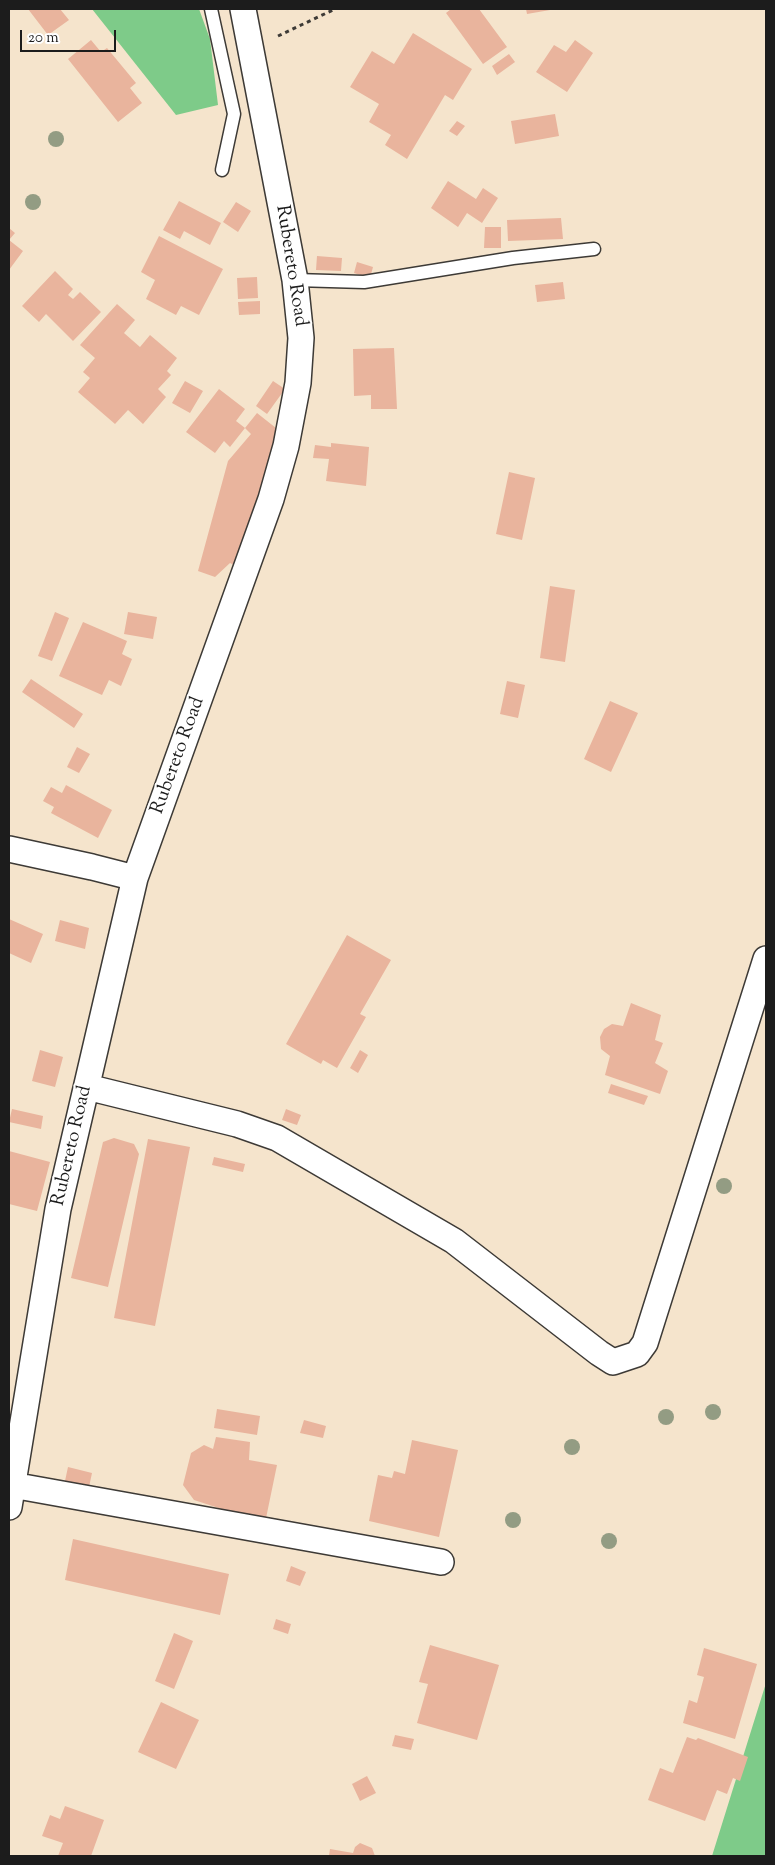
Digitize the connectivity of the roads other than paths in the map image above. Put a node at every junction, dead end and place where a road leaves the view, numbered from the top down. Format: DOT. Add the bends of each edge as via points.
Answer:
graph roads {
  1 [pos="211,9"];
  2 [pos="243,9"];
  3 [pos="222,170"];
  4 [pos="594,249"];
  5 [pos="295,280"];
  6 [pos="9,849"];
  7 [pos="135,878"];
  8 [pos="766,959"];
  9 [pos="87,1087"];
  10 [pos="11,1496"];
  11 [pos="441,1562"];
  1 -- 3 [label="lane" via="234,114"];
  2 -- 5 [label="street, Rubereto Road"];
  4 -- 5 [label="lane" via="513,258 364,282"];
  5 -- 7 [label="street, Rubereto Road" via="301,338 298,383 286,446 270,500"];
  6 -- 7 [label="street"];
  7 -- 9 [label="street, Rubereto Road"];
  8 -- 9 [label="street" via="645,1343 637,1354 613,1362 454,1241 277,1138 237,1124"];
  9 -- 10 [label="street, Rubereto Road" via="58,1209"];
  10 -- 11 [label="street"];
}
